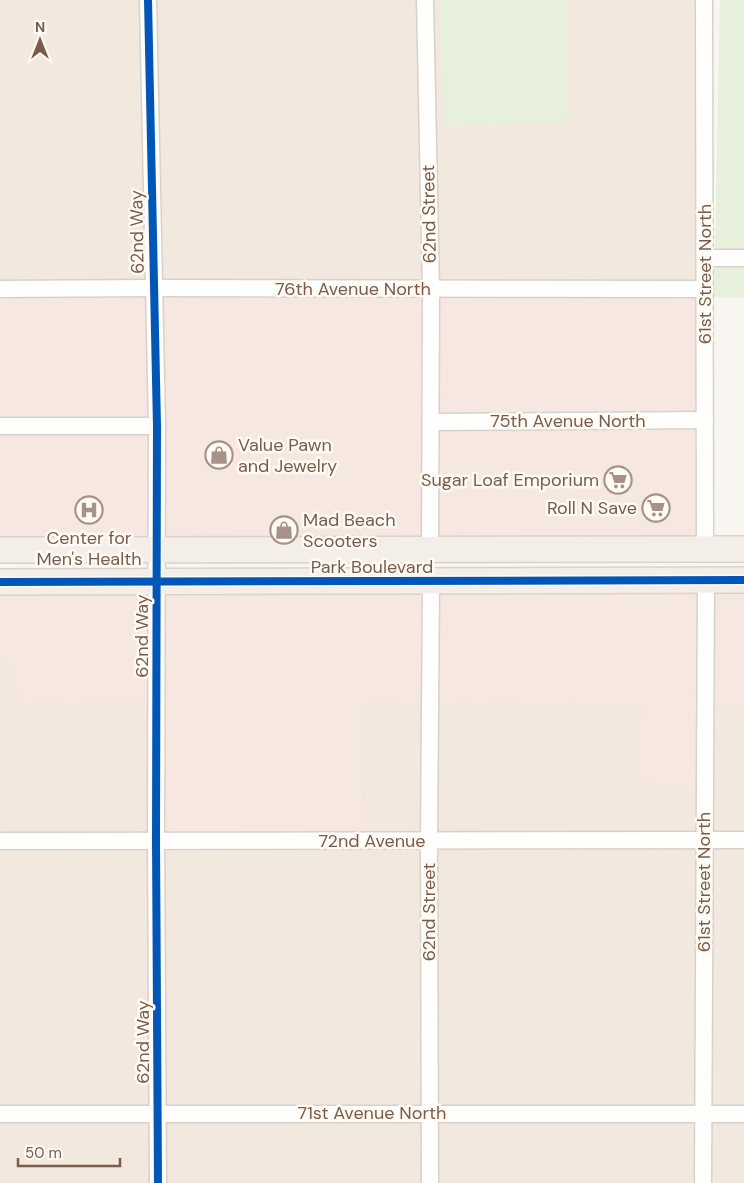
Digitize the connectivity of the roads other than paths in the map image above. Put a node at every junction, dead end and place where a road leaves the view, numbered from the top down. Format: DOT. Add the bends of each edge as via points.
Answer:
graph roads {
  1 [pos="148,0"];
  2 [pos="424,0"];
  3 [pos="704,0"];
  4 [pos="705,258"];
  5 [pos="744,258"];
  6 [pos="154,288"];
  7 [pos="431,289"];
  8 [pos="705,289"];
  9 [pos="0,290"];
  10 [pos="705,420"];
  11 [pos="431,422"];
  12 [pos="0,426"];
  13 [pos="157,426"];
  14 [pos="430,549"];
  15 [pos="521,549"];
  16 [pos="705,549"];
  17 [pos="744,549"];
  18 [pos="0,550"];
  19 [pos="157,550"];
  20 [pos="744,563"];
  21 [pos="706,580"];
  22 [pos="744,580"];
  23 [pos="606,581"];
  24 [pos="0,582"];
  25 [pos="157,582"];
  26 [pos="348,582"];
  27 [pos="431,582"];
  28 [pos="156,840"];
  29 [pos="429,840"];
  30 [pos="704,840"];
  31 [pos="744,840"];
  32 [pos="0,841"];
  33 [pos="158,1113"];
  34 [pos="430,1113"];
  35 [pos="0,1114"];
  36 [pos="703,1114"];
  37 [pos="744,1114"];
  38 [pos="158,1183"];
  39 [pos="430,1183"];
  40 [pos="703,1183"];
  1 -- 6 [label="street, 62nd Way"];
  2 -- 7 [label="street, 62nd Street"];
  3 -- 4 [label="street, 61st Street North"];
  4 -- 5 [label="street"];
  4 -- 8 [label="street, 61st Street North"];
  6 -- 7 [label="street, 76th Avenue North"];
  6 -- 9 [label="street, 76th Avenue North"];
  6 -- 13 [label="street, 62nd Way"];
  7 -- 8 [label="street, 76th Avenue North"];
  7 -- 11 [label="street, 62nd Street"];
  8 -- 10 [label="street, 61st Street North"];
  10 -- 11 [label="street, 75th Avenue North"];
  10 -- 16 [label="street, 61st Street North"];
  11 -- 14 [label="street, 62nd Street"];
  12 -- 13 [label="street"];
  13 -- 19 [label="street, 62nd Way"];
  14 -- 15 [label="main road, Park Boulevard"];
  14 -- 19 [label="main road, Park Boulevard"];
  14 -- 26 [label="main road" via="412,564 376,565"];
  15 -- 16 [label="main road, Park Boulevard"];
  15 -- 27 [label="main road" via="487,564 451,566"];
  16 -- 17 [label="main road, Park Boulevard"];
  16 -- 23 [label="main road" via="682,561 650,563 623,570"];
  18 -- 19 [label="main road, Park Boulevard"];
  19 -- 25 [label="street, 62nd Way"];
  20 -- 21 [label="main road" via="724,564 711,572"];
  21 -- 22 [label="main road, Park Boulevard"];
  21 -- 23 [label="main road, Park Boulevard"];
  21 -- 30 [label="street, 61st Street North"];
  23 -- 27 [label="main road, Park Boulevard"];
  24 -- 25 [label="main road, Park Boulevard"];
  25 -- 26 [label="main road, Park Boulevard"];
  25 -- 28 [label="street, 62nd Way"];
  26 -- 27 [label="main road, Park Boulevard"];
  27 -- 29 [label="street, 62nd Street"];
  28 -- 29 [label="street, 72nd Avenue"];
  28 -- 32 [label="street, 72nd Avenue"];
  28 -- 33 [label="street, 62nd Way"];
  29 -- 30 [label="street, 72nd Avenue"];
  29 -- 34 [label="street, 62nd Street"];
  30 -- 31 [label="street, 72nd Avenue"];
  30 -- 36 [label="street, 61st Street North"];
  33 -- 34 [label="street, 71st Avenue North"];
  33 -- 35 [label="street, 71st Avenue North"];
  33 -- 38 [label="street, 62nd Way"];
  34 -- 36 [label="street, 71st Avenue North"];
  34 -- 39 [label="street, 62nd Street"];
  36 -- 37 [label="street, 71st Avenue North"];
  36 -- 40 [label="street, 61st Street North"];
}
